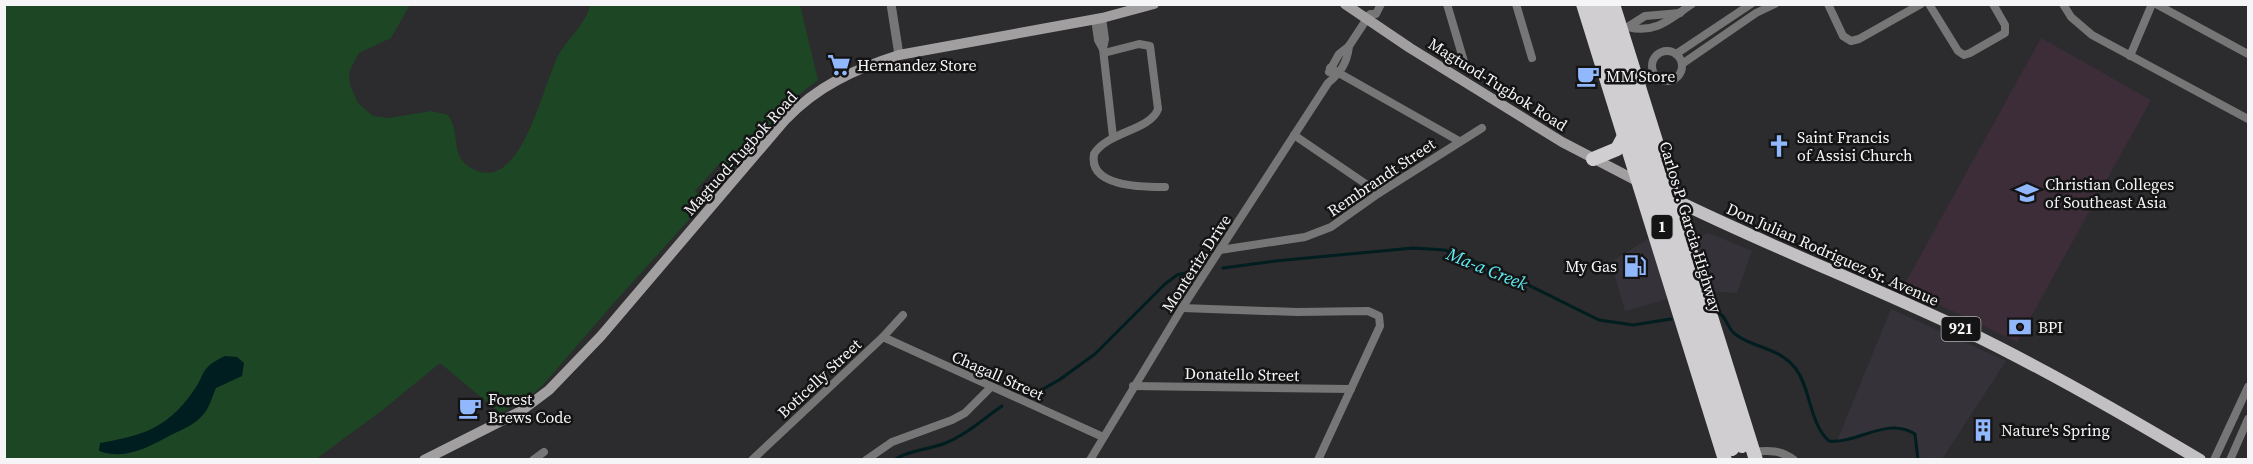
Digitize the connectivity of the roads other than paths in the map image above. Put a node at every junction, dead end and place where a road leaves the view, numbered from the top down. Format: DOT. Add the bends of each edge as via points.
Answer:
graph roads {
  1 [pos="891,4"];
  2 [pos="1154,4"];
  3 [pos="1345,4"];
  4 [pos="1368,4"];
  5 [pos="1382,4"];
  6 [pos="1447,4"];
  7 [pos="1516,4"];
  8 [pos="1583,4"];
  9 [pos="1593,4"];
  10 [pos="1604,4"];
  11 [pos="1613,4"];
  12 [pos="1751,4"];
  13 [pos="1775,4"];
  14 [pos="1828,4"];
  15 [pos="1921,4"];
  16 [pos="1929,4"];
  17 [pos="1993,4"];
  18 [pos="2063,4"];
  19 [pos="2154,4"];
  20 [pos="1692,5"];
  21 [pos="1680,13"];
  22 [pos="1368,16"];
  23 [pos="1099,18"];
  24 [pos="1624,28"];
  25 [pos="1703,36"];
  26 [pos="1594,38"];
  27 [pos="1709,45"];
  28 [pos="1349,46"];
  29 [pos="1103,51"];
  30 [pos="1676,54"];
  31 [pos="2248,54"];
  32 [pos="899,55"];
  33 [pos="2130,56"];
  34 [pos="1532,58"];
  35 [pos="1682,64"];
  36 [pos="1465,65"];
  37 [pos="1329,69"];
  38 [pos="1652,69"];
  39 [pos="1339,74"];
  40 [pos="1635,75"];
  41 [pos="1328,82"];
  42 [pos="1608,83"];
  43 [pos="1647,112"];
  44 [pos="2248,118"];
  45 [pos="1619,121"];
  46 [pos="1482,128"];
  47 [pos="1294,135"];
  48 [pos="1624,136"];
  49 [pos="1113,137"];
  50 [pos="1459,141"];
  51 [pos="1656,142"];
  52 [pos="1629,151"];
  53 [pos="1593,159"];
  54 [pos="1639,182"];
  55 [pos="1165,187"];
  56 [pos="1379,193"];
  57 [pos="1674,200"];
  58 [pos="1686,237"];
  59 [pos="1659,246"];
  60 [pos="1220,250"];
  61 [pos="1699,279"];
  62 [pos="1672,288"];
  63 [pos="1182,308"];
  64 [pos="903,315"];
  65 [pos="1713,323"];
  66 [pos="1686,332"];
  67 [pos="883,337"];
  68 [pos="1728,372"];
  69 [pos="1701,381"];
  70 [pos="1133,386"];
  71 [pos="991,387"];
  72 [pos="2248,387"];
  73 [pos="1351,389"];
  74 [pos="2248,419"];
  75 [pos="1744,424"];
  76 [pos="1717,433"];
  77 [pos="1103,437"];
  78 [pos="544,452"];
  79 [pos="1741,455"];
  80 [pos="424,459"];
  81 [pos="533,459"];
  82 [pos="752,459"];
  83 [pos="866,459"];
  84 [pos="1090,459"];
  85 [pos="1318,459"];
  86 [pos="1794,459"];
  87 [pos="2200,459"];
  88 [pos="2214,459"];
  89 [pos="2230,459"];
  1 -- 32 [label="street"];
  2 -- 23 [label="main road, Magtuod-Tugbok Road"];
  3 -- 22 [label="main road, Magtuod-Tugbok Road"];
  4 -- 22 [label="street"];
  5 -- 22 [label="street" via="1376,14"];
  6 -- 36 [label="street"];
  7 -- 34 [label="street"];
  8 -- 26 [label="highway, 1"];
  9 -- 79 [label="highway, Carlos P. Garcia Highway / 1, bridge"];
  10 -- 79 [label="highway, Carlos P. Garcia Highway / 1, bridge"];
  11 -- 24 [label="highway, Carlos P. Garcia Highway / 1"];
  12 -- 25 [label="street"];
  13 -- 27 [label="street"];
  14 -- 15 [label="street" via="1843,36 1851,41"];
  16 -- 17 [label="street" via="1964,55 2005,33 2005,25"];
  18 -- 33 [label="street" via="2071,17 2092,35"];
  19 -- 31 [label="street"];
  19 -- 33 [label="street"];
  20 -- 21 [label="street"];
  21 -- 24 [label="street" via="1645,16"];
  21 -- 24 [label="street" via="1648,29"];
  22 -- 28 [label="street"];
  22 -- 53 [label="main road, Magtuod-Tugbok Road"];
  23 -- 29 [label="street" via="1105,39"];
  23 -- 32 [label="main road, Magtuod-Tugbok Road"];
  24 -- 26 [label="highway"];
  24 -- 40 [label="highway, Carlos P. Garcia Highway / 1"];
  25 -- 27 [label="street"];
  25 -- 30 [label="street"];
  26 -- 42 [label="highway, 1"];
  27 -- 35 [label="street"];
  28 -- 37 [label="street"];
  28 -- 39 [label="street" via="1348,59"];
  29 -- 49 [label="street"];
  29 -- 49 [label="street" via="1145,44 1150,46 1153,60 1156,114"];
  30 -- 35 [label="street"];
  30 -- 38 [label="street" via="1661,52 1653,59"];
  32 -- 80 [label="main road, Magtuod-Tugbok Road" via="833,81 801,104 601,336 536,402"];
  33 -- 44 [label="street"];
  35 -- 38 [label="street" via="1680,74 1672,80 1658,78"];
  37 -- 39 [label="street"];
  37 -- 41 [label="street, Monteritz Drive"];
  38 -- 40 [label="street"];
  39 -- 41 [label="street, Monteritz Drive"];
  39 -- 50 [label="street"];
  40 -- 42 [label="highway"];
  40 -- 43 [label="highway, Carlos P. Garcia Highway / 1"];
  41 -- 47 [label="street, Monteritz Drive"];
  42 -- 45 [label="highway, 1"];
  43 -- 45 [label="highway"];
  43 -- 51 [label="highway, Carlos P. Garcia Highway / 1"];
  45 -- 48 [label="highway, 1"];
  46 -- 50 [label="street, Rembrandt Street"];
  47 -- 56 [label="street"];
  47 -- 60 [label="street, Monteritz Drive"];
  48 -- 52 [label="highway, 1"];
  48 -- 53 [label="highway" via="1617,149"];
  49 -- 55 [label="street" via="1094,154 1098,172 1124,184"];
  50 -- 56 [label="street, Rembrandt Street"];
  51 -- 52 [label="highway"];
  51 -- 57 [label="highway, Carlos P. Garcia Highway / 1"];
  52 -- 54 [label="highway, 1"];
  53 -- 54 [label="main road, Magtuod-Tugbok Road"];
  54 -- 57 [label="main road, Don Julian Rodriguez Sr. Avenue"];
  54 -- 59 [label="highway, 1"];
  56 -- 60 [label="street, Rembrandt Street" via="1345,218 1305,237"];
  57 -- 58 [label="highway, Carlos P. Garcia Highway / 1"];
  57 -- 87 [label="main road, Don Julian Rodriguez Sr. Avenue / 921" via="1974,335"];
  58 -- 59 [label="highway"];
  58 -- 61 [label="highway, Carlos P. Garcia Highway / 1"];
  59 -- 62 [label="highway, 1"];
  60 -- 63 [label="street, Monteritz Drive"];
  61 -- 62 [label="highway"];
  61 -- 65 [label="highway, Carlos P. Garcia Highway / 1"];
  62 -- 66 [label="highway, 1"];
  63 -- 70 [label="street, Monteritz Drive"];
  63 -- 73 [label="street" via="1368,311 1379,316 1380,326"];
  64 -- 67 [label="street, Boticelly Street"];
  65 -- 66 [label="highway"];
  65 -- 68 [label="highway, Carlos P. Garcia Highway / 1"];
  66 -- 69 [label="highway, 1"];
  67 -- 71 [label="street, Chagall Street"];
  67 -- 82 [label="street, Boticelly Street"];
  68 -- 69 [label="highway"];
  68 -- 75 [label="highway, Carlos P. Garcia Highway / 1"];
  69 -- 76 [label="highway, 1"];
  70 -- 73 [label="street, Donatello Street"];
  70 -- 77 [label="street, Monteritz Drive"];
  71 -- 77 [label="street, Chagall Street"];
  71 -- 83 [label="street" via="965,413 892,442"];
  72 -- 88 [label="street"];
  73 -- 85 [label="street"];
  74 -- 89 [label="street"];
  75 -- 76 [label="highway"];
  75 -- 79 [label="highway, Carlos P. Garcia Highway / 1"];
  76 -- 79 [label="highway, 1"];
  77 -- 84 [label="street, Monteritz Drive"];
  78 -- 81 [label="street"];
  79 -- 86 [label="street" via="1772,450"];
}
